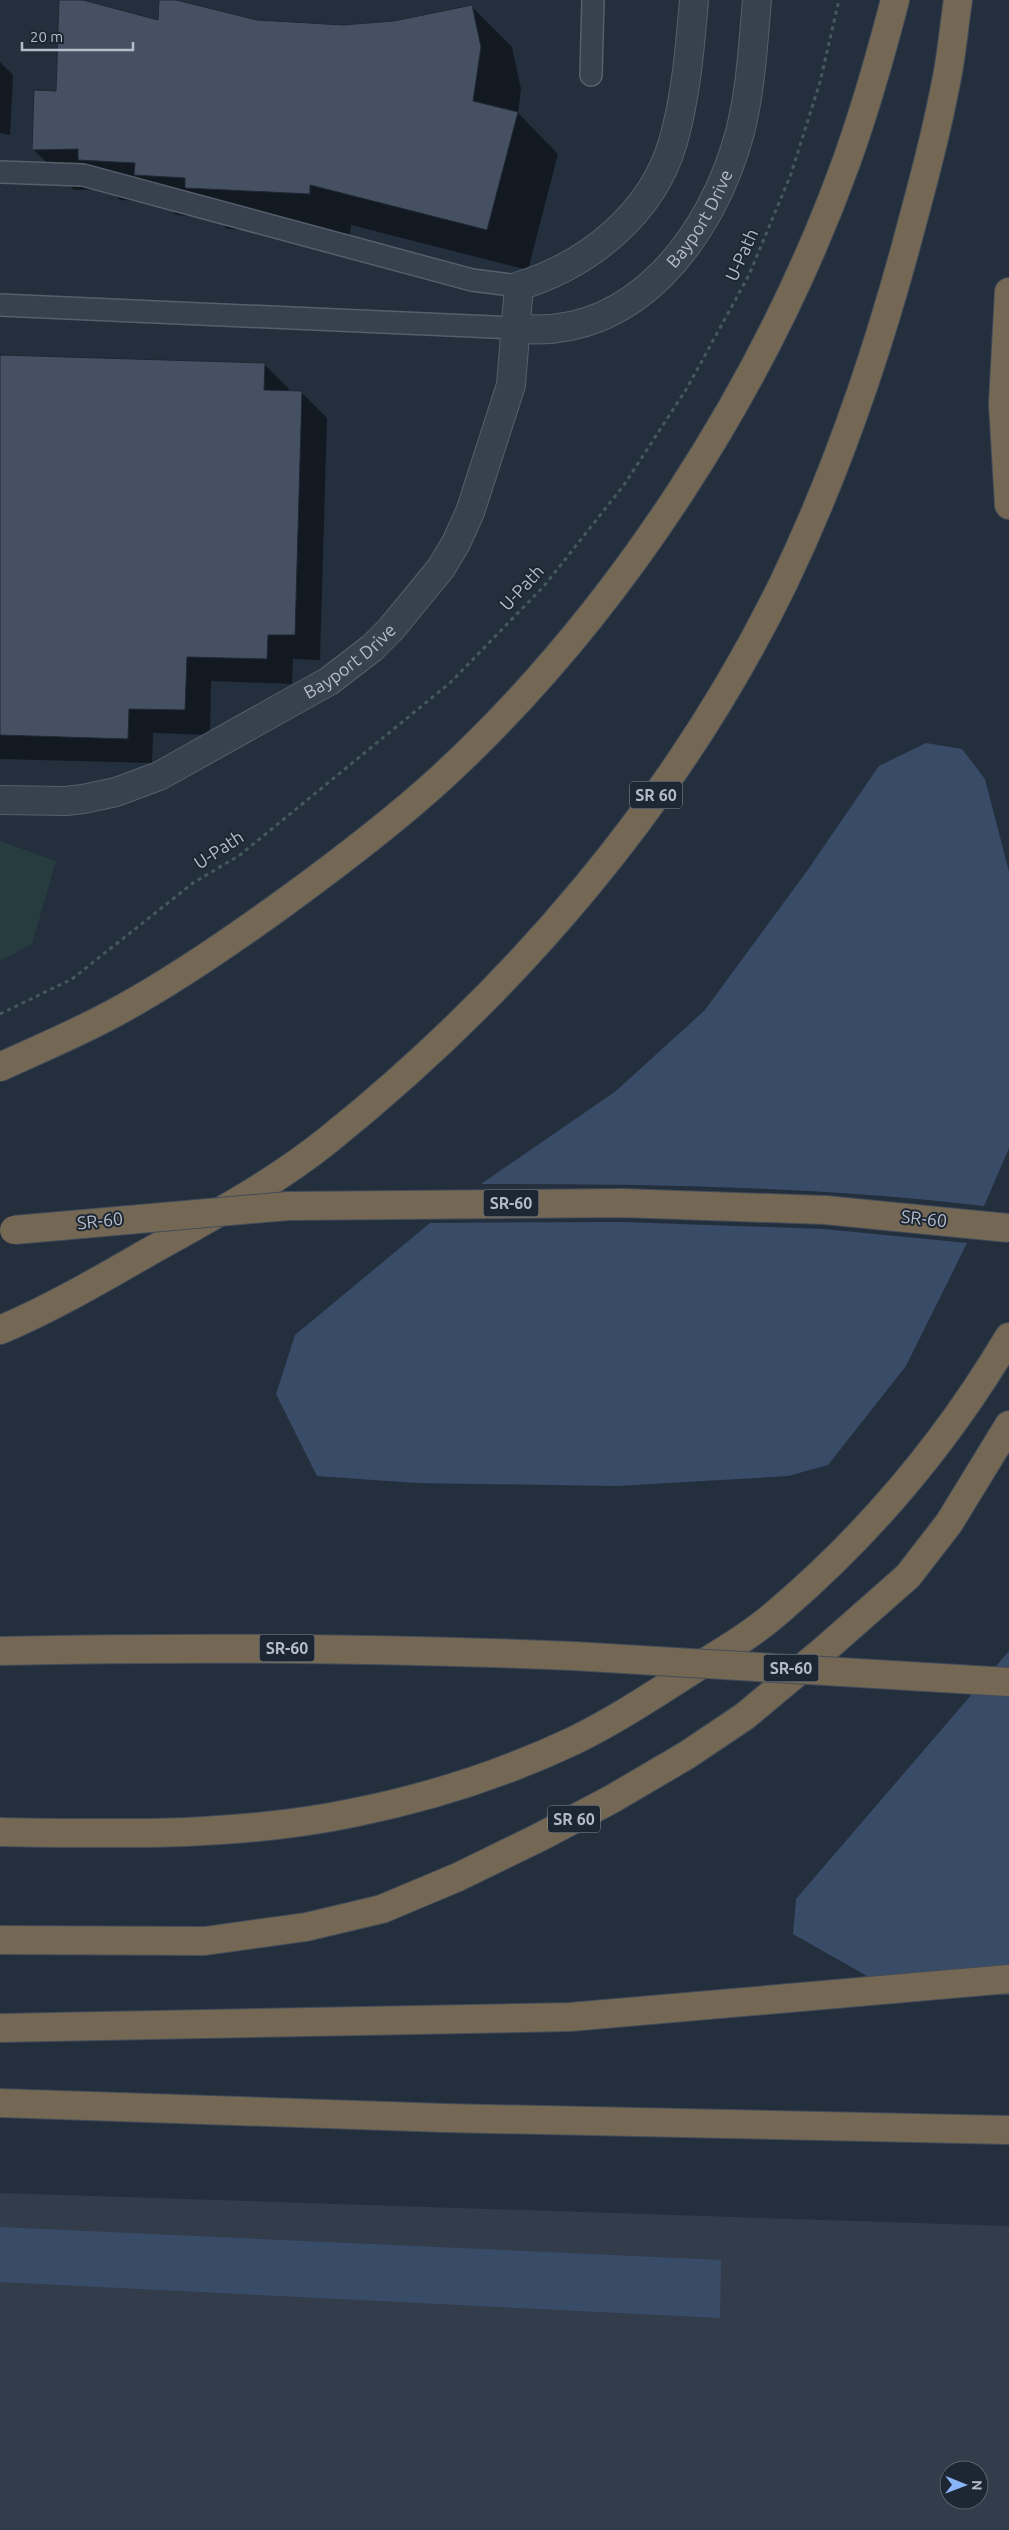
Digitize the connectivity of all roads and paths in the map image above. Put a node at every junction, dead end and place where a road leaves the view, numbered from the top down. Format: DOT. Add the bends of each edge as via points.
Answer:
graph roads {
  1 [pos="593,0"];
  2 [pos="694,0"];
  3 [pos="757,0"];
  4 [pos="840,0"];
  5 [pos="895,0"];
  6 [pos="958,0"];
  7 [pos="591,75"];
  8 [pos="0,172"];
  9 [pos="519,286"];
  10 [pos="1009,292"];
  11 [pos="0,305"];
  12 [pos="516,328"];
  13 [pos="1009,505"];
  14 [pos="0,800"];
  15 [pos="0,1014"];
  16 [pos="0,1067"];
  17 [pos="1009,1228"];
  18 [pos="7,1231"];
  19 [pos="0,1330"];
  20 [pos="1009,1337"];
  21 [pos="1009,1425"];
  22 [pos="0,1651"];
  23 [pos="1009,1682"];
  24 [pos="0,1832"];
  25 [pos="0,1940"];
  26 [pos="1009,1979"];
  27 [pos="0,2028"];
  28 [pos="0,2103"];
  29 [pos="1009,2130"];
  1 -- 7 [label="lane"];
  2 -- 9 [label="street" via="679,118 673,143 657,179 633,213 591,252 567,268"];
  3 -- 12 [label="street, Bayport Drive" via="748,96 734,155 714,204 678,258 637,296 602,316 565,329 537,331"];
  4 -- 15 [label="path, U-Path" via="820,82 794,165 749,276 687,388 624,486 544,586 451,682 240,855 193,883 72,979"];
  5 -- 16 [label="highway" via="847,160 811,248 723,424 670,509 534,684 440,778 347,856 235,938 117,1012"];
  6 -- 19 [label="highway, SR 60" via="948,74 924,179 881,338 832,471 782,585 730,680 652,801 597,874 482,1002 326,1142 263,1186 197,1225 84,1289"];
  8 -- 9 [label="lane" via="83,175 472,280"];
  9 -- 12 [label="street, Bayport Drive"];
  10 -- 13 [label="highway" via="1003,404"];
  11 -- 12 [label="lane"];
  12 -- 14 [label="street, Bayport Drive" via="512,384 470,512 456,543 424,591 372,648 329,681 186,762 145,781 116,792 66,801"];
  17 -- 18 [label="highway, SR-60 / SR-60, bridge" via="825,1210 603,1203 288,1206"];
  20 -- 24 [label="highway" via="939,1443 837,1559 778,1612 736,1644 631,1710 573,1741 454,1787 313,1820 268,1827 164,1834"];
  21 -- 25 [label="highway, SR 60" via="949,1523 908,1576 824,1650 744,1716 686,1755 540,1837 382,1909 306,1927 205,1941"];
  22 -- 23 [label="highway, SR-60 / SR-60, bridge" via="424,1649"];
  26 -- 27 [label="highway" via="570,2017"];
  28 -- 29 [label="highway" via="446,2118"];
}
